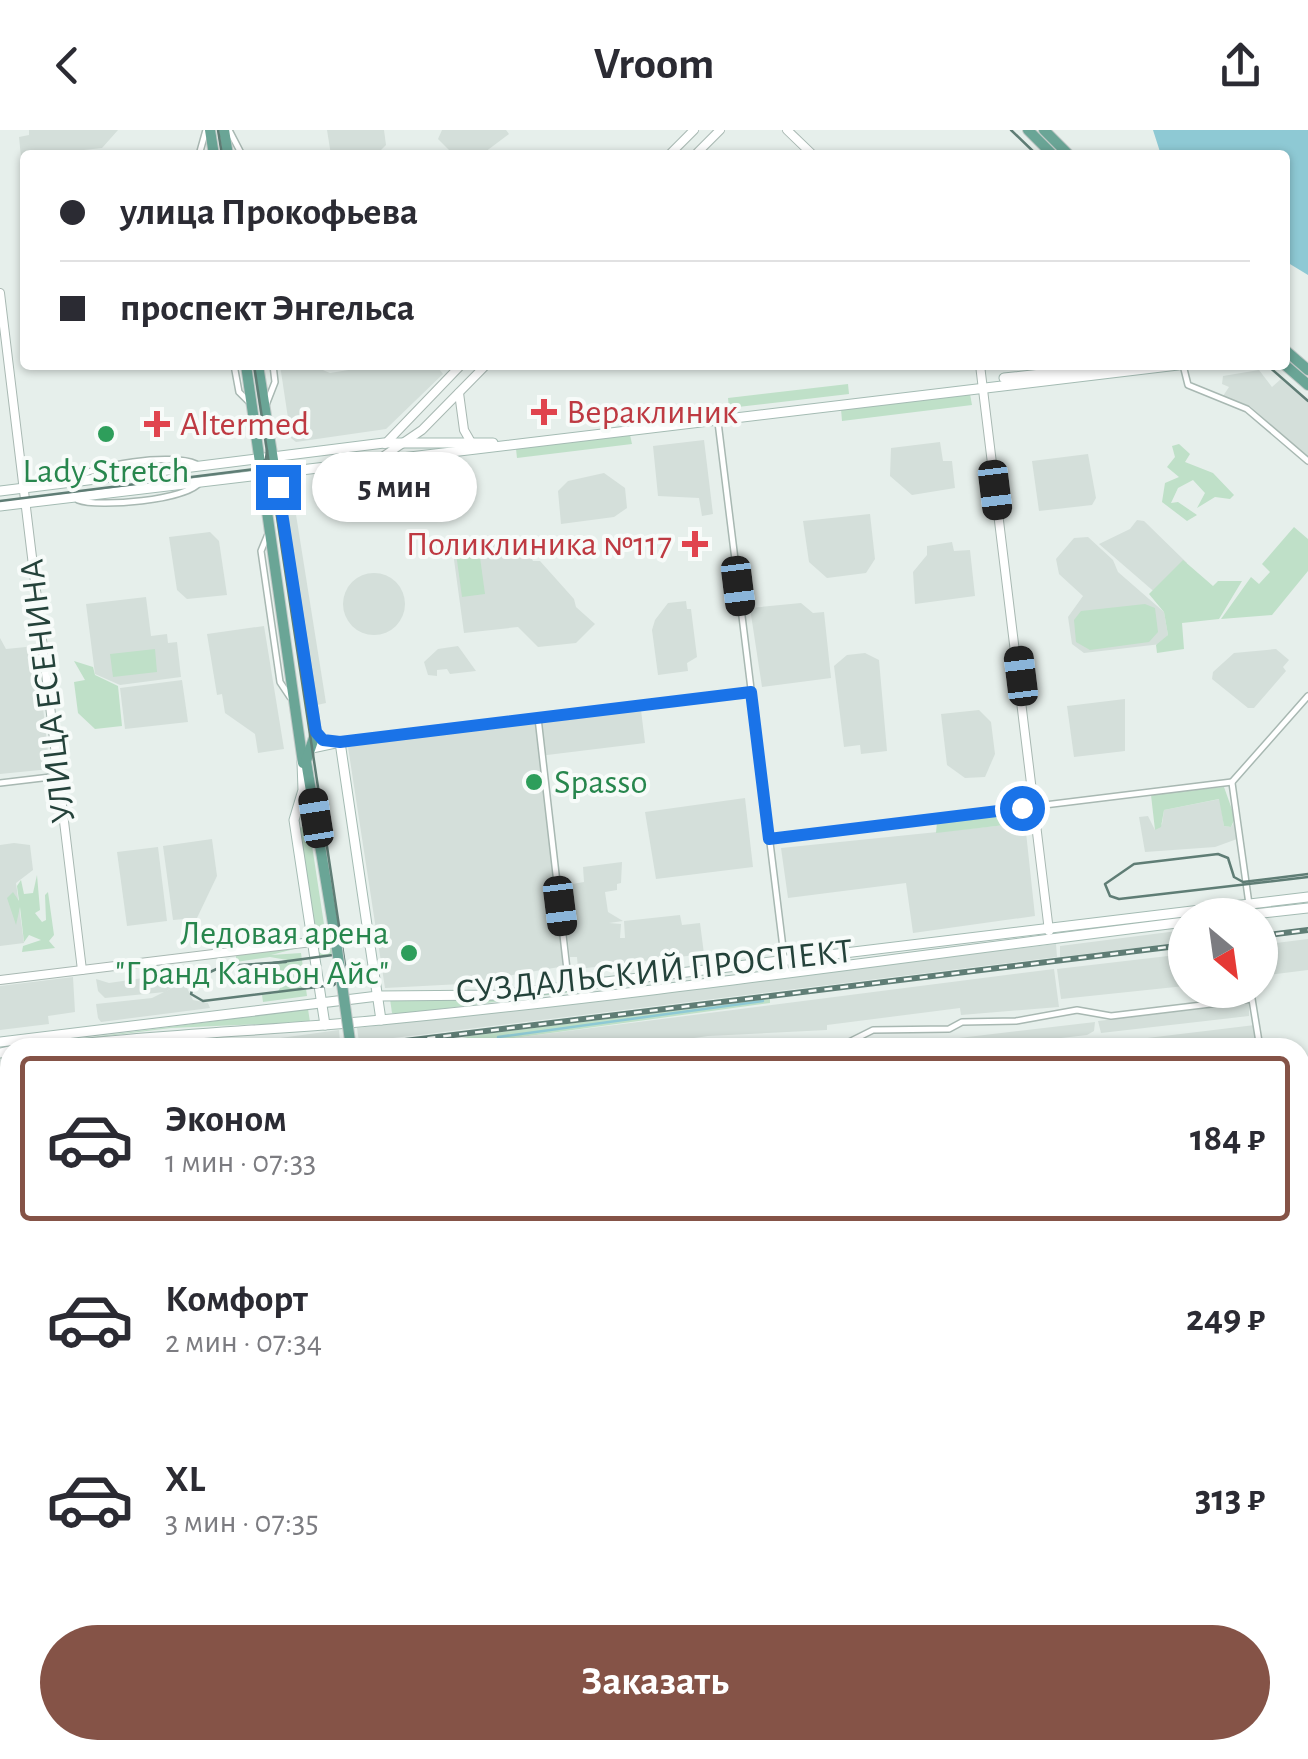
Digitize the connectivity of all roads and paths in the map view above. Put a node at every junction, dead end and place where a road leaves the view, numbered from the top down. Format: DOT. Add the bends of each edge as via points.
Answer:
graph roads {
  1 [pos="227,130"];
  2 [pos="694,130"];
  3 [pos="720,130"];
  4 [pos="790,130"];
  5 [pos="1028,130"];
  6 [pos="1044,130"];
  7 [pos="241,150"];
  8 [pos="675,150"];
  9 [pos="700,150"];
  10 [pos="810,150"];
  11 [pos="1049,150"];
  12 [pos="1064,150"];
  13 [pos="0,293"];
  14 [pos="235,370"];
  15 [pos="247,370"];
  16 [pos="259,370"];
  17 [pos="274,370"];
  18 [pos="456,370"];
  19 [pos="481,370"];
  20 [pos="983,370"];
  21 [pos="1084,370"];
  22 [pos="1129,370"];
  23 [pos="1183,370"];
  24 [pos="984,384"];
  25 [pos="458,393"];
  26 [pos="252,406"];
  27 [pos="265,408"];
  28 [pos="717,417"];
  29 [pos="400,427"];
  30 [pos="422,430"];
  31 [pos="401,442"];
  32 [pos="428,443"];
  33 [pos="472,444"];
  34 [pos="386,447"];
  35 [pos="274,456"];
  36 [pos="408,458"];
  37 [pos="260,459"];
  38 [pos="1308,461"];
  39 [pos="374,462"];
  40 [pos="276,474"];
  41 [pos="262,475"];
  42 [pos="24,488"];
  43 [pos="0,491"];
  44 [pos="26,503"];
  45 [pos="0,506"];
  46 [pos="751,692"];
  47 [pos="1308,696"];
  48 [pos="538,718"];
  49 [pos="316,732"];
  50 [pos="340,742"];
  51 [pos="312,748"];
  52 [pos="302,762"];
  53 [pos="58,776"];
  54 [pos="1232,782"];
  55 [pos="0,783"];
  56 [pos="1035,806"];
  57 [pos="312,822"];
  58 [pos="294,827"];
  59 [pos="769,839"];
  60 [pos="1249,898"];
  61 [pos="1307,899"];
  62 [pos="1278,902"];
  63 [pos="1278,906"];
  64 [pos="1168,918"];
  65 [pos="1168,923"];
  66 [pos="1130,924"];
  67 [pos="1051,932"];
  68 [pos="312,942"];
  69 [pos="334,942"];
  70 [pos="785,966"];
  71 [pos="82,970"];
  72 [pos="0,980"];
  73 [pos="569,987"];
  74 [pos="378,996"];
  75 [pos="321,1003"];
  76 [pos="381,1020"];
  77 [pos="325,1025"];
  78 [pos="33,1038"];
  79 [pos="120,1038"];
  80 [pos="348,1038"];
  81 [pos="857,1038"];
  82 [pos="1258,1038"];
  1 -- 7 [label="street"];
  2 -- 8 [label="street"];
  3 -- 9 [label="street"];
  4 -- 10 [label="street"];
  5 -- 11 [label="main road"];
  6 -- 12 [label="main road"];
  13 -- 42 [label="street, УЛИЦА ЕСЕНИНА"];
  14 -- 26 [label="street" via="239,392"];
  15 -- 26 [label="main road"];
  16 -- 27 [label="main road"];
  17 -- 27 [label="street"];
  18 -- 29 [label="street"];
  19 -- 25 [label="street"];
  20 -- 24 [label="street"];
  21 -- 24 [label="main road"];
  22 -- 24 [label="main road"];
  23 -- 38 [label="street" via="1188,385 1246,409"];
  24 -- 28 [label="main road"];
  24 -- 56 [label="street"];
  25 -- 30 [label="street"];
  25 -- 33 [label="street"];
  26 -- 37 [label="main road"];
  27 -- 35 [label="main road"];
  28 -- 33 [label="main road"];
  28 -- 36 [label="main road"];
  28 -- 46 [label="street"];
  29 -- 31 [label="street"];
  29 -- 34 [label="street"];
  30 -- 31 [label="street"];
  30 -- 32 [label="street"];
  31 -- 32 [label="main road"];
  31 -- 34 [label="main road"];
  31 -- 36 [label="street"];
  32 -- 33 [label="main road"];
  34 -- 35 [label="main road"];
  34 -- 39 [label="street"];
  35 -- 37 [label="main road"];
  35 -- 40 [label="main road"];
  36 -- 39 [label="main road"];
  37 -- 41 [label="main road"];
  37 -- 42 [label="main road"];
  39 -- 40 [label="main road"];
  40 -- 41 [label="main road"];
  40 -- 49 [label="main road"];
  41 -- 44 [label="main road"];
  41 -- 52 [label="main road"];
  42 -- 43 [label="main road"];
  42 -- 44 [label="street, УЛИЦА ЕСЕНИНА"];
  44 -- 45 [label="main road"];
  44 -- 53 [label="street, УЛИЦА ЕСЕНИНА"];
  46 -- 48 [label="street"];
  46 -- 59 [label="street"];
  47 -- 54 [label="street"];
  48 -- 50 [label="street"];
  48 -- 73 [label="street"];
  49 -- 50 [label="main road"];
  49 -- 51 [label="main road"];
  50 -- 51 [label="main road"];
  50 -- 74 [label="main road"];
  51 -- 69 [label="main road" via="306,760"];
  52 -- 57 [label="main road"];
  52 -- 58 [label="main road"];
  53 -- 55 [label="street"];
  53 -- 71 [label="street, УЛИЦА ЕСЕНИНА"];
  54 -- 56 [label="street"];
  54 -- 60 [label="street"];
  56 -- 59 [label="street"];
  56 -- 67 [label="street"];
  57 -- 58 [label="main road" via="302,817"];
  57 -- 69 [label="main road"];
  58 -- 68 [label="main road"];
  59 -- 70 [label="street"];
  61 -- 62 [label="main road, СУЗДАЛЬСКИЙ ПРОСПЕКТ"];
  61 -- 63 [label="main road, СУЗДАЛЬСКИЙ ПРОСПЕКТ"];
  64 -- 66 [label="main road, СУЗДАЛЬСКИЙ ПРОСПЕКТ"];
  65 -- 66 [label="main road, СУЗДАЛЬСКИЙ ПРОСПЕКТ"];
  66 -- 67 [label="main road, СУЗДАЛЬСКИЙ ПРОСПЕКТ"];
  67 -- 70 [label="main road, СУЗДАЛЬСКИЙ ПРОСПЕКТ"];
  68 -- 71 [label="street"];
  68 -- 75 [label="main road"];
  69 -- 80 [label="main road, bridge"];
  70 -- 73 [label="main road, СУЗДАЛЬСКИЙ ПРОСПЕКТ"];
  70 -- 76 [label="main road, СУЗДАЛЬСКИЙ ПРОСПЕКТ"];
  71 -- 72 [label="street"];
  73 -- 74 [label="main road, СУЗДАЛЬСКИЙ ПРОСПЕКТ"];
  74 -- 75 [label="main road, СУЗДАЛЬСКИЙ ПРОСПЕКТ"];
  74 -- 76 [label="main road"];
  75 -- 77 [label="main road"];
  75 -- 78 [label="main road, СУЗДАЛЬСКИЙ ПРОСПЕКТ"];
  76 -- 77 [label="main road, СУЗДАЛЬСКИЙ ПРОСПЕКТ"];
  77 -- 79 [label="main road, СУЗДАЛЬСКИЙ ПРОСПЕКТ"];
  81 -- 82 [label="street" via="873,1030 949,1028 1077,1010 1110,1016 1252,999"];
}
